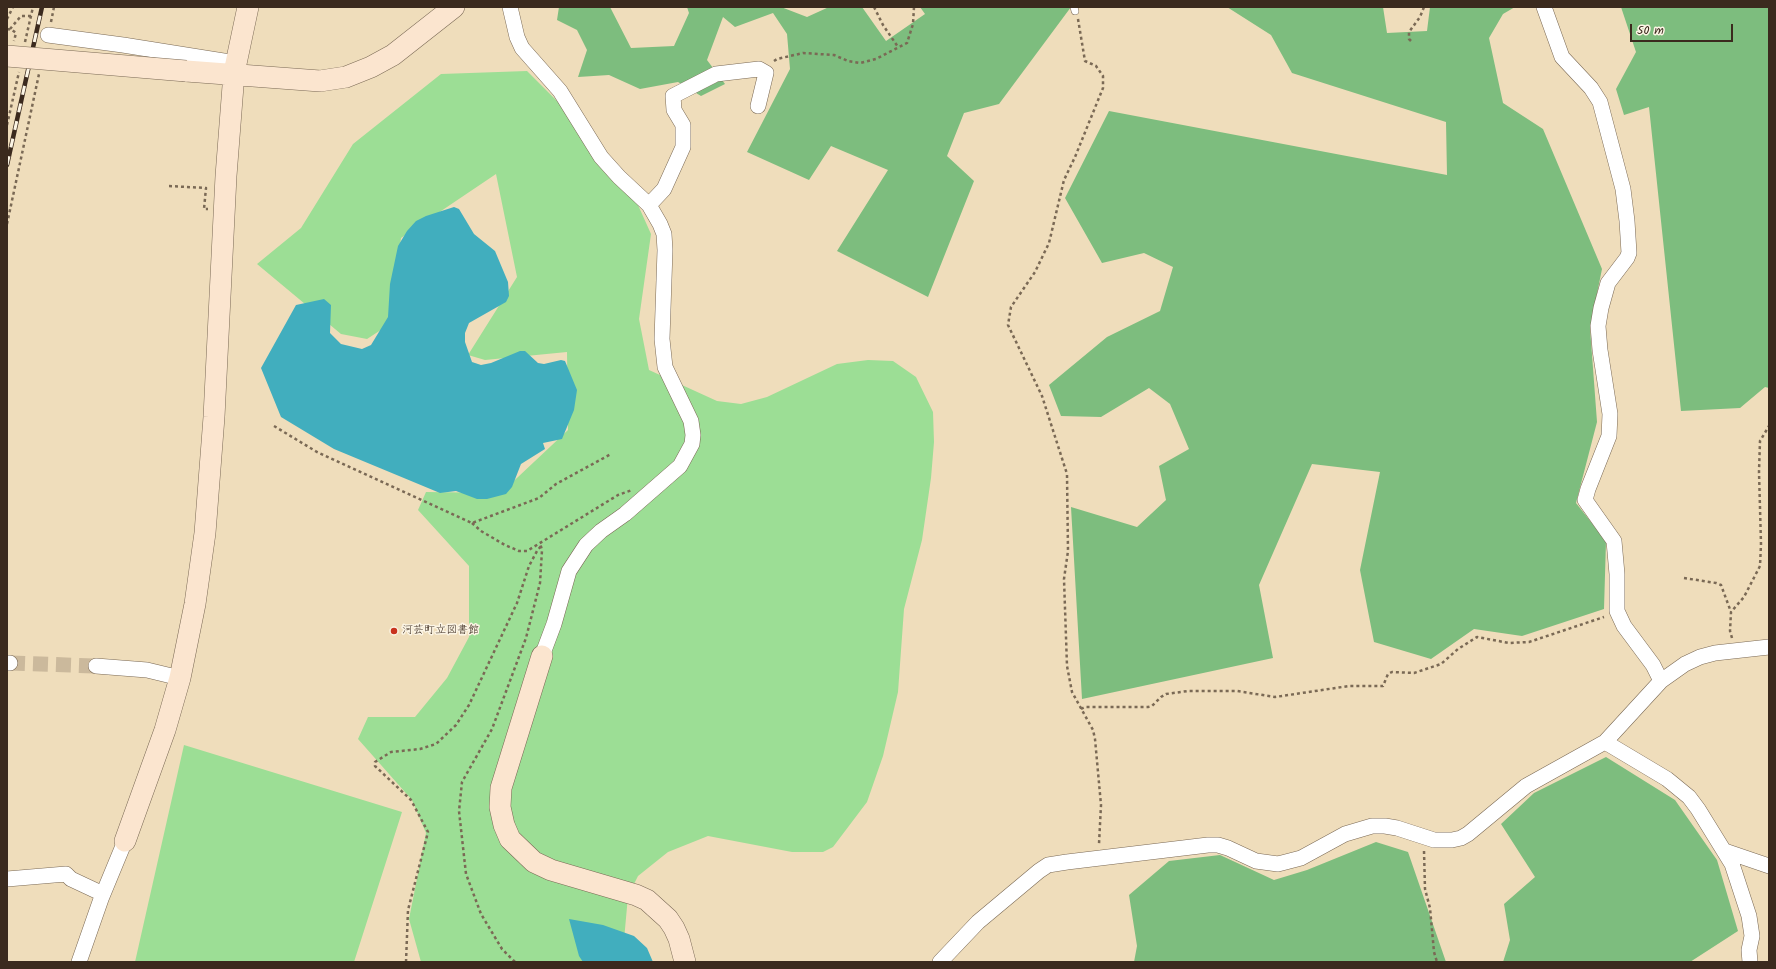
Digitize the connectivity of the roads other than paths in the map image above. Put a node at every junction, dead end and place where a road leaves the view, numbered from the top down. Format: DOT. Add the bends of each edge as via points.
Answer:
graph roads {
  1 [pos="248,7"];
  2 [pos="454,7"];
  3 [pos="510,7"];
  4 [pos="1544,7"];
  5 [pos="48,35"];
  6 [pos="7,56"];
  7 [pos="235,68"];
  8 [pos="758,106"];
  9 [pos="649,205"];
  10 [pos="1769,648"];
  11 [pos="542,656"];
  12 [pos="96,666"];
  13 [pos="180,678"];
  14 [pos="1662,680"];
  15 [pos="1605,742"];
  16 [pos="125,842"];
  17 [pos="1725,850"];
  18 [pos="1769,866"];
  19 [pos="7,879"];
  20 [pos="103,894"];
  21 [pos="78,962"];
  22 [pos="685,962"];
  23 [pos="940,962"];
  24 [pos="1750,962"];
  1 -- 7 [label="street"];
  2 -- 7 [label="street" via="393,55 346,77 320,81"];
  3 -- 9 [label="street" via="522,48 560,91 601,157"];
  4 -- 14 [label="street" via="1562,57 1591,88 1600,102 1623,189 1628,258 1608,283 1598,326 1610,414 1609,436 1585,500 1614,541 1618,613 1624,626"];
  5 -- 7 [label="street" via="123,45"];
  6 -- 7 [label="street, bridge" via="186,71"];
  7 -- 13 [label="street" via="226,176 214,417 205,533 196,604"];
  8 -- 9 [label="street" via="766,73 760,69 716,74 673,96 674,110 683,125 683,147 664,189"];
  9 -- 11 [label="street" via="664,234 664,367 691,421 692,444 680,466 586,545 569,571"];
  10 -- 14 [label="street" via="1700,657"];
  11 -- 22 [label="street" via="501,788 500,807 510,839 534,862 647,900 674,928"];
  12 -- 13 [label="street" via="147,670"];
  13 -- 16 [label="street" via="165,730"];
  14 -- 15 [label="street"];
  15 -- 17 [label="street" via="1667,779 1689,797"];
  15 -- 23 [label="street" via="1526,786 1468,834 1452,840 1428,839 1398,828 1372,826 1345,834 1301,858 1278,864 1256,861 1218,845 1208,845 1048,865 978,922"];
  16 -- 20 [label="street"];
  17 -- 18 [label="street"];
  17 -- 24 [label="street" via="1749,916 1752,936"];
  19 -- 20 [label="street" via="66,874 71,879"];
  20 -- 21 [label="street"];
}
